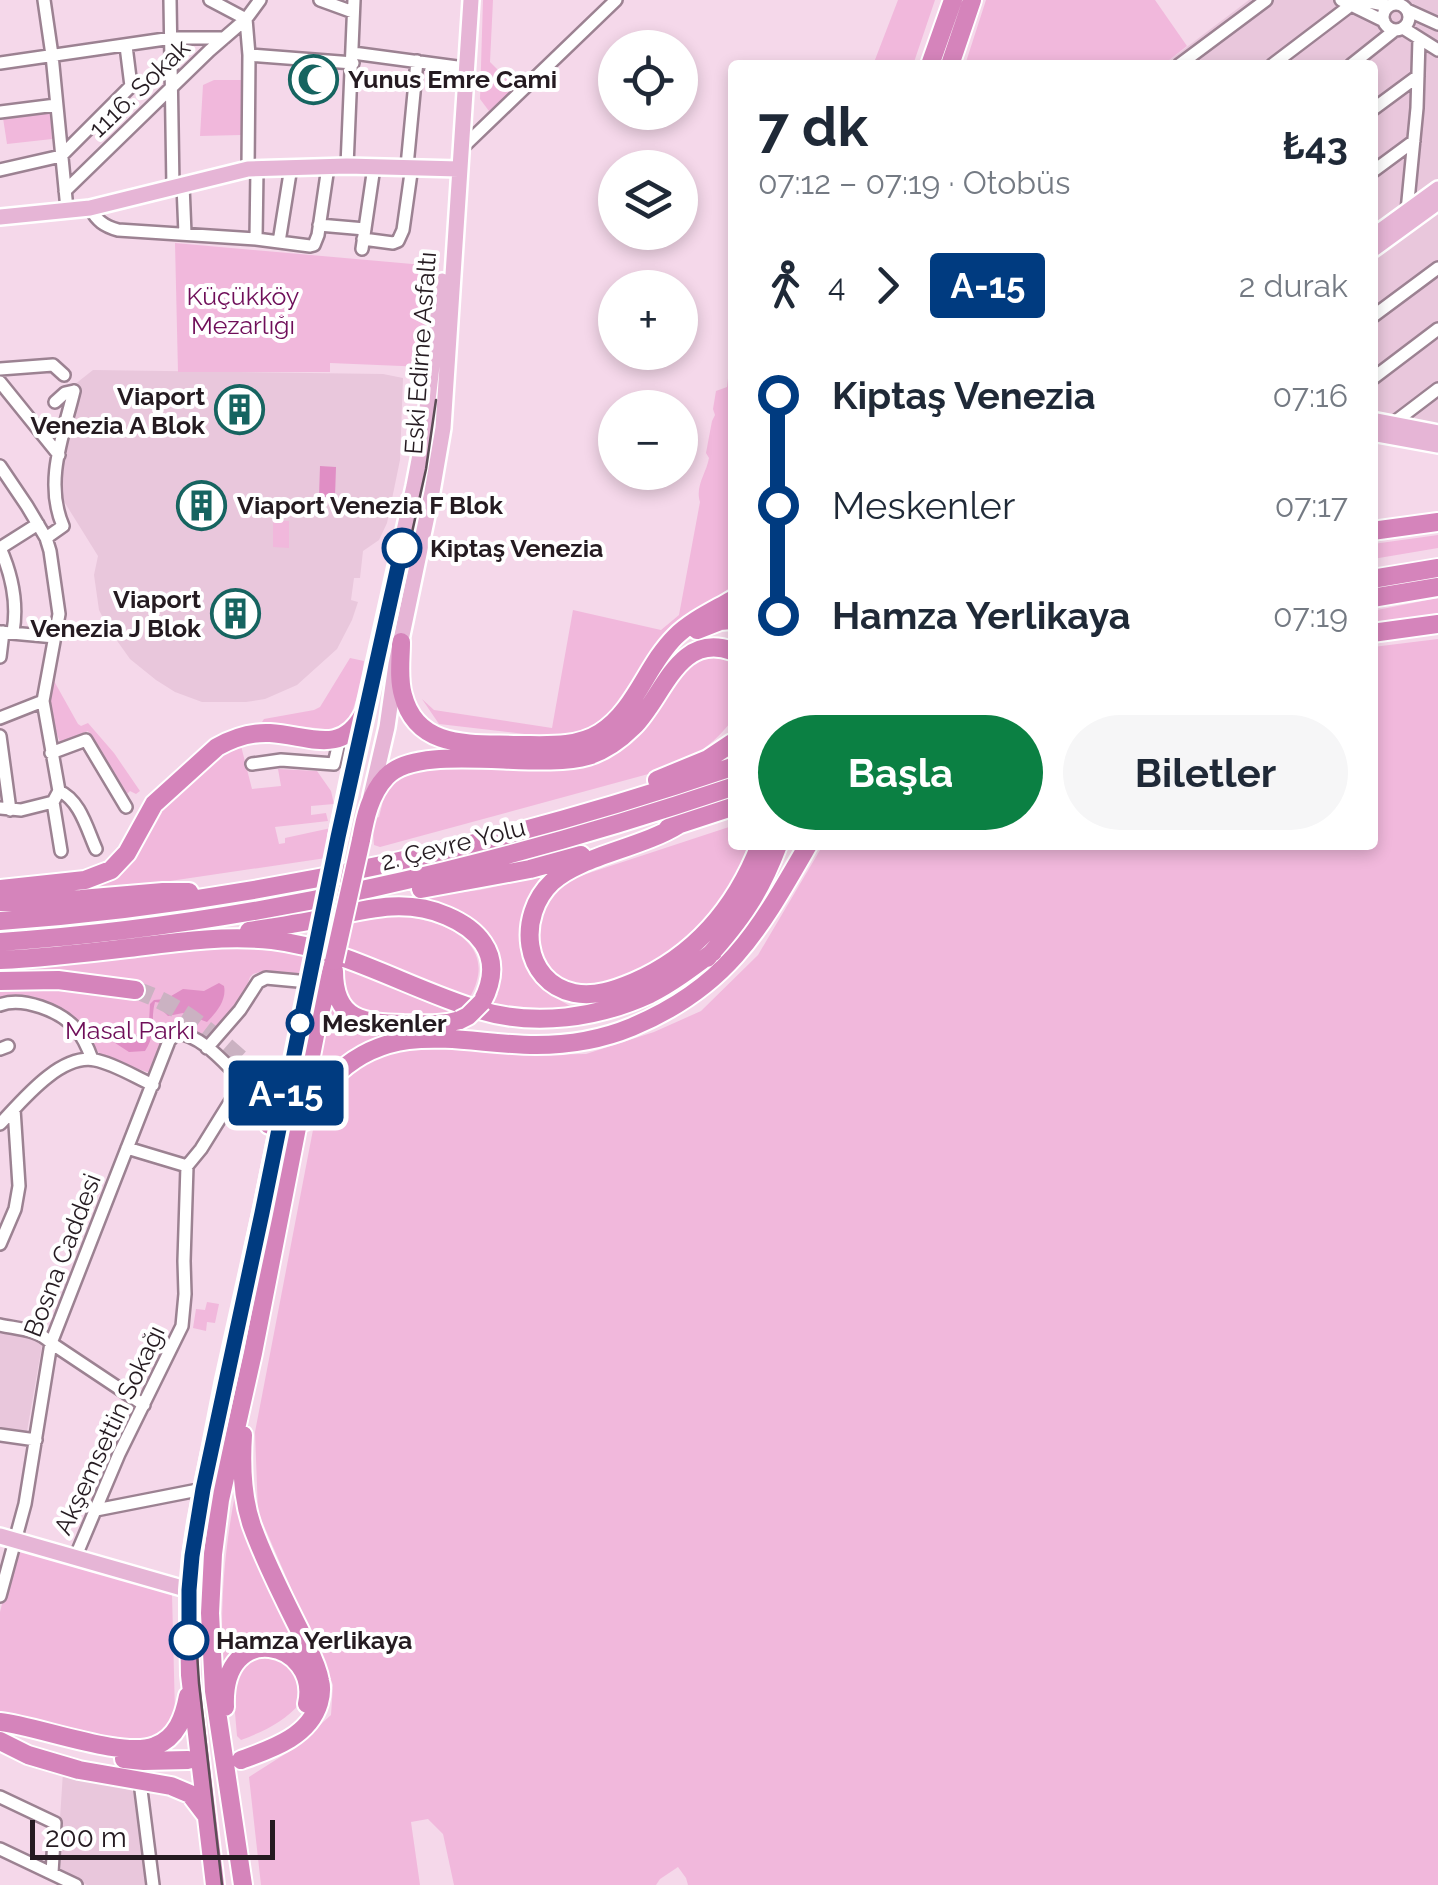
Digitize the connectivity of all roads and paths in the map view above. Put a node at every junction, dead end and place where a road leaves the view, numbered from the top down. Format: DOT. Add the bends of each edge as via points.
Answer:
graph roads {
  1 [pos="44,0"];
  2 [pos="170,0"];
  3 [pos="210,0"];
  4 [pos="260,0"];
  5 [pos="320,0"];
  6 [pos="461,0"];
  7 [pos="471,0"];
  8 [pos="616,0"];
  9 [pos="953,0"];
  10 [pos="972,0"];
  11 [pos="1266,0"];
  12 [pos="1275,0"];
  13 [pos="1350,2"];
  14 [pos="1401,5"];
  15 [pos="354,6"];
  16 [pos="246,19"];
  17 [pos="1384,21"];
  18 [pos="1438,24"];
  19 [pos="1399,29"];
  20 [pos="172,38"];
  21 [pos="224,38"];
  22 [pos="1419,39"];
  23 [pos="126,46"];
  24 [pos="1438,50"];
  25 [pos="52,55"];
  26 [pos="249,55"];
  27 [pos="353,58"];
  28 [pos="932,60"];
  29 [pos="952,60"];
  30 [pos="1186,60"];
  31 [pos="1196,60"];
  32 [pos="1278,60"];
  33 [pos="1358,60"];
  34 [pos="417,61"];
  35 [pos="0,63"];
  36 [pos="457,68"];
  37 [pos="1418,76"];
  38 [pos="172,87"];
  39 [pos="56,105"];
  40 [pos="1378,106"];
  41 [pos="463,109"];
  42 [pos="0,112"];
  43 [pos="492,120"];
  44 [pos="1414,141"];
  45 [pos="61,156"];
  46 [pos="455,162"];
  47 [pos="328,166"];
  48 [pos="347,166"];
  49 [pos="410,166"];
  50 [pos="290,167"];
  51 [pos="374,167"];
  52 [pos="1378,168"];
  53 [pos="253,169"];
  54 [pos="0,170"];
  55 [pos="178,186"];
  56 [pos="1438,189"];
  57 [pos="65,191"];
  58 [pos="1438,202"];
  59 [pos="90,208"];
  60 [pos="67,209"];
  61 [pos="1407,211"];
  62 [pos="0,217"];
  63 [pos="319,225"];
  64 [pos="1378,232"];
  65 [pos="185,234"];
  66 [pos="256,239"];
  67 [pos="363,239"];
  68 [pos="279,242"];
  69 [pos="1378,246"];
  70 [pos="1438,268"];
  71 [pos="1378,313"];
  72 [pos="437,328"];
  73 [pos="1438,329"];
  74 [pos="449,349"];
  75 [pos="0,368"];
  76 [pos="64,375"];
  77 [pos="1378,375"];
  78 [pos="0,382"];
  79 [pos="430,385"];
  80 [pos="447,388"];
  81 [pos="1438,389"];
  82 [pos="55,402"];
  83 [pos="1378,421"];
  84 [pos="1392,424"];
  85 [pos="1438,432"];
  86 [pos="1378,434"];
  87 [pos="1438,445"];
  88 [pos="59,455"];
  89 [pos="0,466"];
  90 [pos="1438,522"];
  91 [pos="38,524"];
  92 [pos="1378,529"];
  93 [pos="46,538"];
  94 [pos="0,548"];
  95 [pos="1438,568"];
  96 [pos="1378,578"];
  97 [pos="6,587"];
  98 [pos="1438,587"];
  99 [pos="1378,597"];
  100 [pos="728,602"];
  101 [pos="728,620"];
  102 [pos="1438,624"];
  103 [pos="5,632"];
  104 [pos="1378,632"];
  105 [pos="55,637"];
  106 [pos="401,642"];
  107 [pos="728,650"];
  108 [pos="0,657"];
  109 [pos="657,661"];
  110 [pos="43,701"];
  111 [pos="364,715"];
  112 [pos="0,718"];
  113 [pos="0,736"];
  114 [pos="340,738"];
  115 [pos="728,744"];
  116 [pos="51,753"];
  117 [pos="252,764"];
  118 [pos="728,767"];
  119 [pos="728,788"];
  120 [pos="56,796"];
  121 [pos="126,808"];
  122 [pos="728,808"];
  123 [pos="5,809"];
  124 [pos="367,809"];
  125 [pos="574,816"];
  126 [pos="678,825"];
  127 [pos="338,837"];
  128 [pos="96,850"];
  129 [pos="758,850"];
  130 [pos="776,850"];
  131 [pos="805,850"];
  132 [pos="61,851"];
  133 [pos="0,890"];
  134 [pos="214,898"];
  135 [pos="0,902"];
  136 [pos="292,906"];
  137 [pos="0,921"];
  138 [pos="214,938"];
  139 [pos="0,942"];
  140 [pos="713,952"];
  141 [pos="0,960"];
  142 [pos="334,961"];
  143 [pos="0,981"];
  144 [pos="298,981"];
  145 [pos="135,990"];
  146 [pos="0,1005"];
  147 [pos="444,1038"];
  148 [pos="207,1048"];
  149 [pos="92,1058"];
  150 [pos="254,1072"];
  151 [pos="290,1076"];
  152 [pos="153,1085"];
  153 [pos="14,1109"];
  154 [pos="0,1124"];
  155 [pos="127,1148"];
  156 [pos="187,1166"];
  157 [pos="286,1184"];
  158 [pos="0,1244"];
  159 [pos="249,1269"];
  160 [pos="0,1326"];
  161 [pos="51,1343"];
  162 [pos="252,1353"];
  163 [pos="144,1405"];
  164 [pos="0,1435"];
  165 [pos="36,1440"];
  166 [pos="197,1490"];
  167 [pos="96,1510"];
  168 [pos="8,1539"];
  169 [pos="74,1558"];
  170 [pos="189,1590"];
  171 [pos="0,1596"];
  172 [pos="190,1675"];
  173 [pos="0,1723"];
  174 [pos="0,1740"];
  175 [pos="140,1782"];
  176 [pos="0,1797"];
  177 [pos="231,1802"];
  178 [pos="206,1815"];
  179 [pos="0,1848"];
  180 [pos="52,1873"];
  181 [pos="76,1885"];
  182 [pos="153,1885"];
  183 [pos="212,1885"];
  184 [pos="242,1885"];
  1 -- 25 [label="street"];
  2 -- 20 [label="street"];
  3 -- 16 [label="street"];
  4 -- 16 [label="street, 1116. Sokak"];
  5 -- 15 [label="street"];
  6 -- 36 [label="main road, Eski Edirne Asfaltı"];
  7 -- 41 [label="main road, Eski Edirne Asfaltı"];
  8 -- 43 [label="street"];
  9 -- 28 [label="highway"];
  10 -- 29 [label="highway"];
  11 -- 30 [label="street"];
  12 -- 31 [label="street"];
  13 -- 14 [label="street"];
  13 -- 17 [label="street"];
  13 -- 32 [label="street"];
  14 -- 17 [label="street" via="1384,12"];
  14 -- 18 [label="street"];
  14 -- 19 [label="street" via="1408,22"];
  15 -- 27 [label="street"];
  16 -- 21 [label="street, 1116. Sokak"];
  16 -- 26 [label="street"];
  17 -- 19 [label="street"];
  19 -- 22 [label="street"];
  19 -- 33 [label="street"];
  20 -- 21 [label="street"];
  20 -- 23 [label="street"];
  20 -- 38 [label="street"];
  21 -- 38 [label="street, 1116. Sokak"];
  22 -- 24 [label="street"];
  22 -- 37 [label="street"];
  23 -- 25 [label="street"];
  23 -- 45 [label="street" via="132,86"];
  25 -- 35 [label="street"];
  25 -- 39 [label="street"];
  26 -- 27 [label="street"];
  26 -- 53 [label="street"];
  27 -- 34 [label="street"];
  27 -- 48 [label="street"];
  34 -- 36 [label="street"];
  34 -- 49 [label="street"];
  36 -- 46 [label="main road, Eski Edirne Asfaltı"];
  37 -- 40 [label="street"];
  37 -- 44 [label="street"];
  38 -- 55 [label="street"];
  38 -- 57 [label="street, 1116. Sokak"];
  39 -- 42 [label="street"];
  39 -- 45 [label="street"];
  41 -- 43 [label="street" via="472,120"];
  41 -- 46 [label="main road, Eski Edirne Asfaltı"];
  43 -- 46 [label="street"];
  44 -- 52 [label="street"];
  44 -- 61 [label="street"];
  45 -- 54 [label="street"];
  45 -- 57 [label="street"];
  46 -- 49 [label="main road"];
  46 -- 72 [label="main road, Eski Edirne Asfaltı"];
  46 -- 74 [label="main road, Eski Edirne Asfaltı" via="464,192"];
  47 -- 48 [label="main road"];
  47 -- 50 [label="main road"];
  47 -- 63 [label="street"];
  48 -- 51 [label="main road"];
  49 -- 51 [label="main road"];
  49 -- 67 [label="street" via="400,238 393,244"];
  50 -- 53 [label="main road"];
  50 -- 68 [label="street"];
  51 -- 67 [label="street"];
  53 -- 55 [label="main road"];
  53 -- 66 [label="street"];
  55 -- 59 [label="main road"];
  55 -- 65 [label="street"];
  56 -- 61 [label="main road"];
  57 -- 60 [label="street"];
  58 -- 69 [label="main road"];
  59 -- 60 [label="main road"];
  59 -- 65 [label="street" via="104,226 118,230"];
  60 -- 62 [label="main road"];
  61 -- 64 [label="main road"];
  63 -- 67 [label="street"];
  63 -- 68 [label="street" via="314,245"];
  65 -- 66 [label="street"];
  66 -- 68 [label="street"];
  70 -- 71 [label="street"];
  72 -- 74 [label="main road" via="439,348"];
  72 -- 79 [label="main road, Eski Edirne Asfaltı"];
  73 -- 77 [label="street"];
  74 -- 80 [label="main road, Eski Edirne Asfaltı"];
  75 -- 76 [label="street" via="53,365"];
  78 -- 88 [label="street"];
  79 -- 80 [label="main road"];
  79 -- 111 [label="main road, Eski Edirne Asfaltı" via="412,502"];
  80 -- 106 [label="main road, Eski Edirne Asfaltı"];
  81 -- 84 [label="street"];
  82 -- 88 [label="street" via="74,391"];
  83 -- 84 [label="main road"];
  84 -- 85 [label="main road"];
  86 -- 87 [label="main road"];
  88 -- 93 [label="street" via="54,490 63,526"];
  89 -- 91 [label="street"];
  90 -- 92 [label="highway"];
  91 -- 93 [label="street"];
  91 -- 94 [label="street"];
  93 -- 105 [label="street" via="59,614"];
  94 -- 97 [label="street"];
  95 -- 96 [label="highway"];
  97 -- 103 [label="street" via="16,607"];
  98 -- 99 [label="highway"];
  100 -- 109 [label="highway" via="688,625"];
  101 -- 109 [label="highway" via="692,632"];
  102 -- 104 [label="highway"];
  103 -- 105 [label="street"];
  103 -- 108 [label="street"];
  105 -- 110 [label="street"];
  106 -- 109 [label="highway" via="408,710 430,734 462,743 545,746 586,740 619,718"];
  106 -- 124 [label="main road, Eski Edirne Asfaltı"];
  107 -- 124 [label="highway" via="686,656 632,728 592,755 414,762 388,775"];
  110 -- 112 [label="street"];
  110 -- 116 [label="street"];
  111 -- 114 [label="highway"];
  111 -- 127 [label="highway, Eski Edirne Asfaltı"];
  113 -- 123 [label="street"];
  114 -- 117 [label="street" via="334,764"];
  114 -- 133 [label="highway" via="265,733 228,741 154,804 111,870 85,880"];
  115 -- 125 [label="highway" via="692,767"];
  116 -- 120 [label="street"];
  116 -- 121 [label="street" via="86,740"];
  118 -- 125 [label="highway, 2. Çevre Yolu"];
  119 -- 136 [label="highway, 2. Çevre Yolu" via="493,860"];
  120 -- 123 [label="street"];
  120 -- 128 [label="street" via="70,796"];
  120 -- 132 [label="street"];
  122 -- 126 [label="highway"];
  124 -- 142 [label="highway, Eski Edirne Asfaltı, bridge"];
  125 -- 134 [label="highway, 2. Çevre Yolu" via="392,863"];
  126 -- 129 [label="highway" via="568,871 543,892 531,914 530,943 539,967 557,986 583,994 611,991 684,954 728,910"];
  126 -- 136 [label="highway" via="530,870 349,903"];
  130 -- 140 [label="highway" via="756,896"];
  131 -- 147 [label="highway" via="753,936 678,1004 628,1029 569,1043"];
  134 -- 135 [label="highway" via="176,891"];
  134 -- 137 [label="highway, 2. Çevre Yolu"];
  136 -- 139 [label="highway, 2. Çevre Yolu"];
  138 -- 140 [label="highway" via="316,948 480,1010 550,1018 636,999"];
  138 -- 141 [label="highway"];
  138 -- 142 [label="highway, bridge" via="382,906 426,908 454,918 480,939 492,969 482,1002 460,1020 388,1023 347,1012 337,998"];
  140 -- 147 [label="highway" via="668,992 613,1022 560,1034"];
  142 -- 157 [label="highway, Eski Edirne Asfaltı"];
  143 -- 145 [label="highway"];
  144 -- 148 [label="street" via="258,982"];
  146 -- 149 [label="street" via="24,1003 63,1018"];
  147 -- 157 [label="highway" via="385,1044 344,1067 308,1114"];
  148 -- 152 [label="street, Bosna Caddesi" via="176,1033"];
  148 -- 156 [label="street" via="236,1074 238,1084"];
  149 -- 152 [label="street"];
  149 -- 153 [label="street" via="62,1066"];
  150 -- 159 [label="highway" via="271,1106"];
  151 -- 159 [label="highway"];
  152 -- 155 [label="street, Bosna Caddesi"];
  153 -- 154 [label="street"];
  153 -- 158 [label="street" via="19,1186"];
  155 -- 156 [label="street"];
  155 -- 161 [label="street, Bosna Caddesi"];
  156 -- 163 [label="street, Akşemsettin Sokağı" via="182,1326"];
  157 -- 162 [label="highway, Eski Edirne Asfaltı"];
  159 -- 166 [label="highway"];
  160 -- 161 [label="street"];
  161 -- 163 [label="street"];
  161 -- 165 [label="street, Bosna Caddesi"];
  162 -- 177 [label="highway, Eski Edirne Asfaltı" via="220,1500 211,1582 210,1653"];
  162 -- 177 [label="highway" via="242,1460 247,1506 321,1685 305,1727 282,1744 240,1755 287,1727 309,1695 306,1677 283,1651 248,1651 232,1665 225,1709"];
  163 -- 167 [label="street, Akşemsettin Sokağı"];
  164 -- 165 [label="street"];
  165 -- 168 [label="street, Bosna Caddesi"];
  166 -- 167 [label="street"];
  166 -- 170 [label="highway"];
  167 -- 169 [label="street, Akşemsettin Sokağı"];
  168 -- 169 [label="main road"];
  168 -- 171 [label="street, Bosna Caddesi"];
  169 -- 170 [label="main road"];
  170 -- 172 [label="highway"];
  172 -- 173 [label="highway" via="178,1728 151,1748 106,1746"];
  172 -- 178 [label="highway"];
  173 -- 174 [label="highway" via="105,1755 188,1766 160,1773 121,1770"];
  174 -- 175 [label="highway" via="56,1764"];
  175 -- 178 [label="highway" via="182,1790"];
  175 -- 182 [label="street"];
  176 -- 180 [label="street" via="55,1823"];
  177 -- 184 [label="highway, Eski Edirne Asfaltı"];
  178 -- 183 [label="highway"];
  179 -- 180 [label="street"];
  180 -- 181 [label="street"];
}
